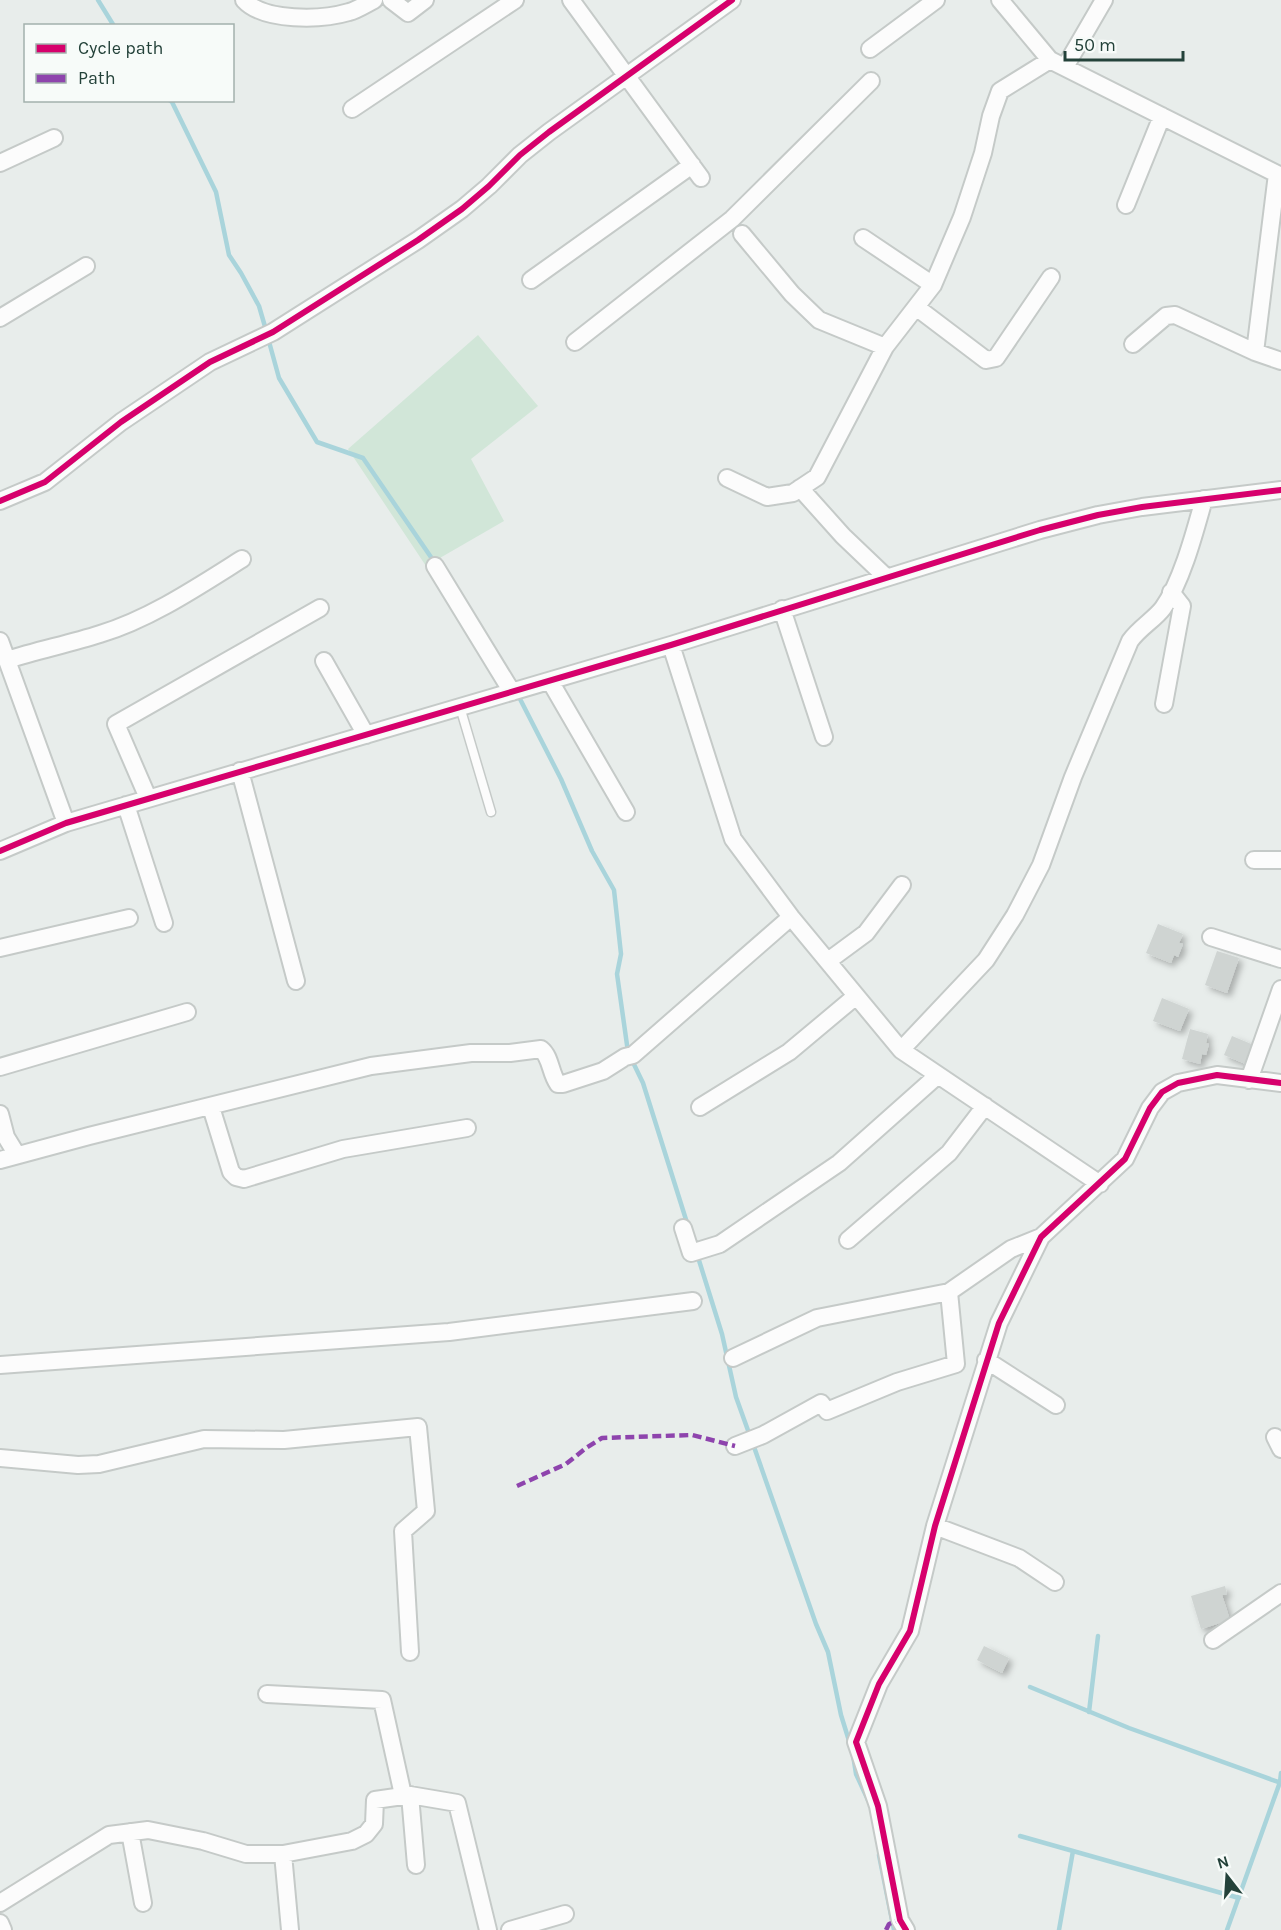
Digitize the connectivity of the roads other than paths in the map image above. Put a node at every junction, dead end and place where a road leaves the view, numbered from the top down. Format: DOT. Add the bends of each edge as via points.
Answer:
graph roads {
  1 [pos="244,0"];
  2 [pos="374,0"];
  3 [pos="391,0"];
  4 [pos="425,0"];
  5 [pos="515,0"];
  6 [pos="571,0"];
  7 [pos="732,0"];
  8 [pos="936,0"];
  9 [pos="1000,0"];
  10 [pos="1104,0"];
  11 [pos="870,49"];
  12 [pos="1050,60"];
  13 [pos="1065,67"];
  14 [pos="627,77"];
  15 [pos="872,81"];
  16 [pos="352,109"];
  17 [pos="1162,116"];
  18 [pos="54,138"];
  19 [pos="0,163"];
  20 [pos="1279,175"];
  21 [pos="1126,205"];
  22 [pos="742,234"];
  23 [pos="863,238"];
  24 [pos="86,266"];
  25 [pos="1051,277"];
  26 [pos="531,280"];
  27 [pos="933,285"];
  28 [pos="916,307"];
  29 [pos="0,318"];
  30 [pos="575,342"];
  31 [pos="1133,344"];
  32 [pos="885,347"];
  33 [pos="1255,352"];
  34 [pos="1281,361"];
  35 [pos="727,478"];
  36 [pos="800,488"];
  37 [pos="1281,490"];
  38 [pos="1204,499"];
  39 [pos="0,501"];
  40 [pos="242,559"];
  41 [pos="435,566"];
  42 [pos="886,577"];
  43 [pos="1171,592"];
  44 [pos="320,608"];
  45 [pos="782,609"];
  46 [pos="0,641"];
  47 [pos="672,645"];
  48 [pos="7,660"];
  49 [pos="324,661"];
  50 [pos="550,681"];
  51 [pos="512,692"];
  52 [pos="1164,704"];
  53 [pos="460,707"];
  54 [pos="366,735"];
  55 [pos="824,737"];
  56 [pos="240,771"];
  57 [pos="148,798"];
  58 [pos="126,805"];
  59 [pos="491,812"];
  60 [pos="626,812"];
  61 [pos="66,823"];
  62 [pos="0,851"];
  63 [pos="1254,860"];
  64 [pos="1281,860"];
  65 [pos="902,885"];
  66 [pos="791,917"];
  67 [pos="129,918"];
  68 [pos="164,924"];
  69 [pos="1211,937"];
  70 [pos="0,948"];
  71 [pos="1281,959"];
  72 [pos="828,962"];
  73 [pos="296,981"];
  74 [pos="1281,989"];
  75 [pos="856,996"];
  76 [pos="187,1012"];
  77 [pos="901,1050"];
  78 [pos="0,1067"];
  79 [pos="938,1075"];
  80 [pos="1249,1080"];
  81 [pos="1281,1083"];
  82 [pos="985,1106"];
  83 [pos="211,1107"];
  84 [pos="700,1107"];
  85 [pos="0,1114"];
  86 [pos="467,1128"];
  87 [pos="17,1155"];
  88 [pos="0,1160"];
  89 [pos="1100,1184"];
  90 [pos="683,1228"];
  91 [pos="1041,1237"];
  92 [pos="849,1240"];
  93 [pos="949,1292"];
  94 [pos="693,1301"];
  95 [pos="733,1358"];
  96 [pos="986,1360"];
  97 [pos="0,1365"];
  98 [pos="1056,1405"];
  99 [pos="746,1442"];
  100 [pos="0,1458"];
  101 [pos="935,1526"];
  102 [pos="1055,1582"];
  103 [pos="1281,1593"];
  104 [pos="1212,1640"];
  105 [pos="410,1652"];
  106 [pos="267,1694"];
  107 [pos="406,1795"];
  108 [pos="130,1832"];
  109 [pos="283,1854"];
  110 [pos="416,1865"];
  111 [pos="0,1903"];
  112 [pos="143,1903"];
  113 [pos="565,1914"];
  114 [pos="0,1923"];
  115 [pos="3,1930"];
  116 [pos="290,1930"];
  117 [pos="488,1930"];
  118 [pos="510,1930"];
  119 [pos="906,1930"];
  1 -- 2 [label="street" via="264,12 310,17 351,12"];
  3 -- 4 [label="street" via="408,13"];
  5 -- 16 [label="street"];
  6 -- 14 [label="street"];
  7 -- 14 [label="street"];
  8 -- 11 [label="street"];
  9 -- 12 [label="street"];
  10 -- 13 [label="street"];
  12 -- 13 [label="street"];
  12 -- 27 [label="street" via="1000,91 962,217"];
  13 -- 17 [label="street"];
  14 -- 26 [label="street" via="697,172"];
  14 -- 39 [label="street" via="549,132 489,186 418,240 267,334 210,362 121,422 45,482"];
  15 -- 30 [label="street" via="732,219"];
  17 -- 20 [label="street"];
  17 -- 21 [label="street"];
  18 -- 19 [label="street"];
  20 -- 33 [label="street"];
  22 -- 32 [label="street" via="819,320"];
  23 -- 27 [label="street"];
  24 -- 29 [label="street"];
  25 -- 28 [label="street" via="996,358 990,361"];
  27 -- 28 [label="street"];
  28 -- 32 [label="street"];
  31 -- 33 [label="street" via="1166,316 1175,315"];
  32 -- 36 [label="street" via="817,477"];
  33 -- 34 [label="street"];
  35 -- 36 [label="street" via="767,497"];
  36 -- 42 [label="street"];
  37 -- 38 [label="street"];
  38 -- 42 [label="street" via="1098,515"];
  38 -- 43 [label="street" via="1189,551"];
  40 -- 48 [label="street" via="188,593 130,622"];
  41 -- 51 [label="street"];
  42 -- 45 [label="street"];
  43 -- 52 [label="street" via="1182,606"];
  43 -- 77 [label="street" via="1162,610 1130,641 1041,865 1015,915 986,960"];
  44 -- 57 [label="street" via="116,724"];
  45 -- 47 [label="street"];
  45 -- 55 [label="street"];
  46 -- 48 [label="street"];
  47 -- 50 [label="street"];
  47 -- 66 [label="street" via="733,838"];
  48 -- 61 [label="street"];
  49 -- 54 [label="street"];
  50 -- 51 [label="street"];
  50 -- 60 [label="street"];
  51 -- 53 [label="street"];
  53 -- 54 [label="street"];
  53 -- 59 [label="lane"];
  54 -- 56 [label="street"];
  56 -- 57 [label="street"];
  56 -- 73 [label="street"];
  57 -- 58 [label="street"];
  58 -- 61 [label="street"];
  58 -- 68 [label="street"];
  61 -- 62 [label="street"];
  63 -- 64 [label="street"];
  65 -- 72 [label="street" via="866,933"];
  66 -- 72 [label="street"];
  66 -- 83 [label="street" via="629,1056 603,1071 558,1084 541,1049 471,1053 371,1066"];
  67 -- 70 [label="street"];
  69 -- 71 [label="street"];
  72 -- 75 [label="street"];
  74 -- 80 [label="street"];
  75 -- 77 [label="street"];
  75 -- 84 [label="street" via="789,1052"];
  76 -- 78 [label="street"];
  77 -- 79 [label="street"];
  79 -- 82 [label="street"];
  79 -- 90 [label="street" via="839,1163 720,1244 691,1253"];
  80 -- 81 [label="street"];
  80 -- 89 [label="street" via="1217,1075 1178,1083 1162,1092 1125,1159"];
  82 -- 89 [label="street"];
  82 -- 92 [label="street" via="949,1153"];
  83 -- 86 [label="street" via="231,1172 244,1179 344,1149"];
  83 -- 87 [label="street"];
  85 -- 87 [label="street" via="6,1137"];
  87 -- 88 [label="street"];
  89 -- 91 [label="street"];
  91 -- 93 [label="street" via="1011,1249"];
  91 -- 96 [label="street" via="999,1323"];
  93 -- 95 [label="street" via="817,1318"];
  93 -- 99 [label="street" via="956,1364 897,1382 827,1411 821,1403"];
  94 -- 97 [label="street" via="449,1332"];
  96 -- 98 [label="street"];
  96 -- 101 [label="street"];
  100 -- 105 [label="street" via="99,1464 204,1439 284,1440 418,1427 426,1511 403,1531"];
  101 -- 102 [label="street" via="1019,1558"];
  101 -- 119 [label="street" via="910,1631 879,1684 856,1742 878,1806 900,1920"];
  103 -- 104 [label="street"];
  106 -- 107 [label="street" via="382,1700"];
  107 -- 109 [label="street" via="375,1800 374,1824 366,1834 352,1841"];
  107 -- 110 [label="street"];
  107 -- 117 [label="street" via="457,1803"];
  108 -- 109 [label="street" via="148,1830 246,1854"];
  108 -- 111 [label="street" via="109,1835"];
  108 -- 112 [label="street"];
  109 -- 116 [label="street"];
  113 -- 118 [label="street"];
  114 -- 115 [label="street"];
}
